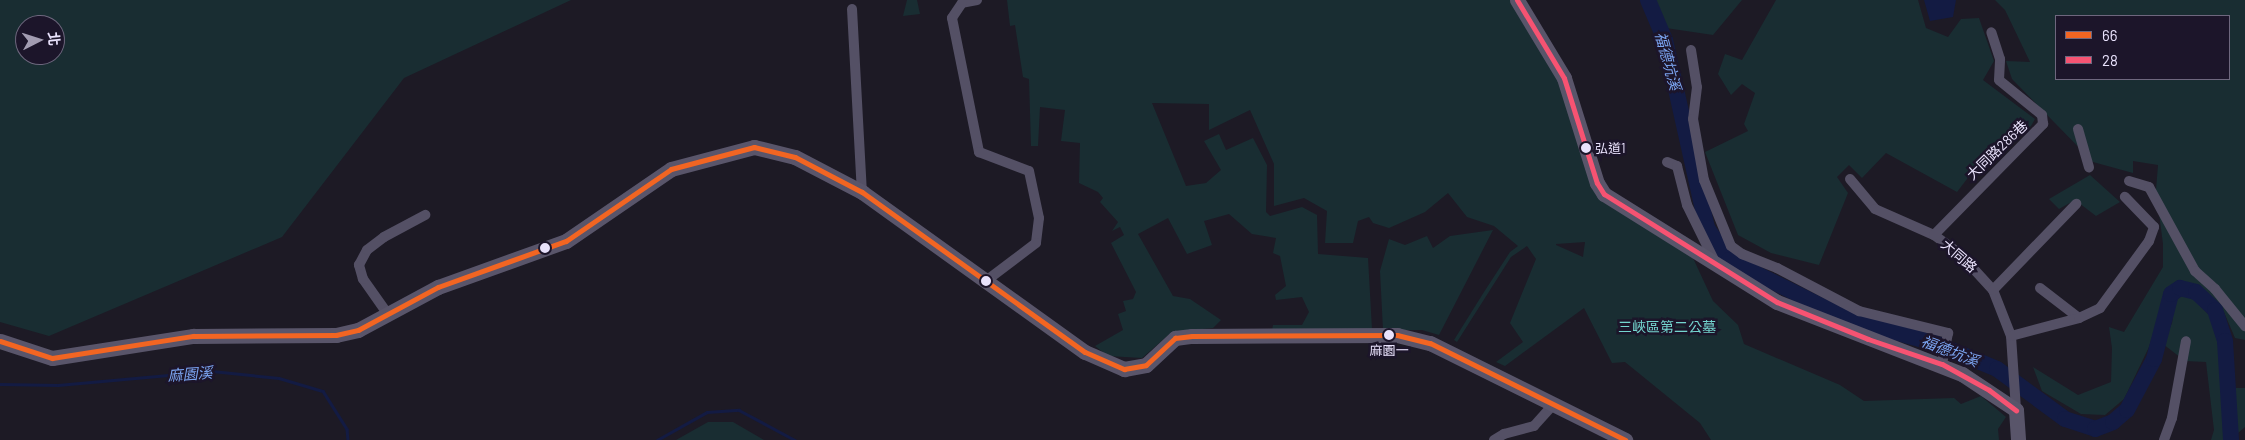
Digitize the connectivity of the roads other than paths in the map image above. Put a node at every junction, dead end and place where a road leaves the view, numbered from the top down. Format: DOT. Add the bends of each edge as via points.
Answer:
graph roads {
  1 [pos="976,0"];
  2 [pos="1517,0"];
  3 [pos="852,9"];
  4 [pos="1991,32"];
  5 [pos="1691,50"];
  6 [pos="2078,129"];
  7 [pos="1667,162"];
  8 [pos="2089,167"];
  9 [pos="1850,179"];
  10 [pos="2129,181"];
  11 [pos="862,192"];
  12 [pos="2125,196"];
  13 [pos="2076,204"];
  14 [pos="425,215"];
  15 [pos="1934,235"];
  16 [pos="1717,264"];
  17 [pos="986,281"];
  18 [pos="2040,288"];
  19 [pos="1993,290"];
  20 [pos="387,313"];
  21 [pos="2079,318"];
  22 [pos="2245,326"];
  23 [pos="2011,336"];
  24 [pos="2186,340"];
  25 [pos="0,341"];
  26 [pos="1943,360"];
  27 [pos="1552,406"];
  28 [pos="2016,410"];
  29 [pos="1494,440"];
  30 [pos="1625,440"];
  31 [pos="2018,440"];
  32 [pos="2164,440"];
  1 -- 17 [label="street" via="962,3 952,18 979,152 1029,171 1039,218 1036,243"];
  2 -- 16 [label="street" via="1564,78 1597,183 1604,194"];
  3 -- 11 [label="street"];
  4 -- 15 [label="street, 大同路286巷" via="2000,59 1999,80 2042,115 2043,124"];
  5 -- 26 [label="street" via="1697,87 1693,119 1704,180 1731,246 1858,310 1948,333"];
  6 -- 8 [label="street"];
  7 -- 16 [label="street" via="1677,166 1687,205"];
  9 -- 15 [label="street, 大同路" via="1875,209"];
  10 -- 22 [label="street" via="2149,187 2195,271 2216,289"];
  11 -- 17 [label="street"];
  11 -- 20 [label="street" via="795,157 754,147 741,149 671,169 566,241 438,287"];
  12 -- 21 [label="street" via="2154,227 2149,241 2100,308"];
  13 -- 19 [label="street"];
  14 -- 20 [label="street" via="384,237 367,250 359,265 363,279"];
  15 -- 19 [label="street, 大同路" via="1960,254"];
  16 -- 26 [label="street" via="1777,302 1868,339"];
  17 -- 27 [label="street" via="1086,352 1124,368 1146,365 1175,338 1397,335 1430,343"];
  18 -- 21 [label="street"];
  19 -- 23 [label="street, 大同路"];
  20 -- 25 [label="street" via="358,330 336,335 193,336 75,357 52,358"];
  21 -- 23 [label="street"];
  23 -- 28 [label="street, 大同路"];
  24 -- 32 [label="street" via="2172,418"];
  26 -- 28 [label="street"];
  27 -- 29 [label="street" via="1534,426"];
  27 -- 30 [label="street"];
  28 -- 31 [label="street"];
}
